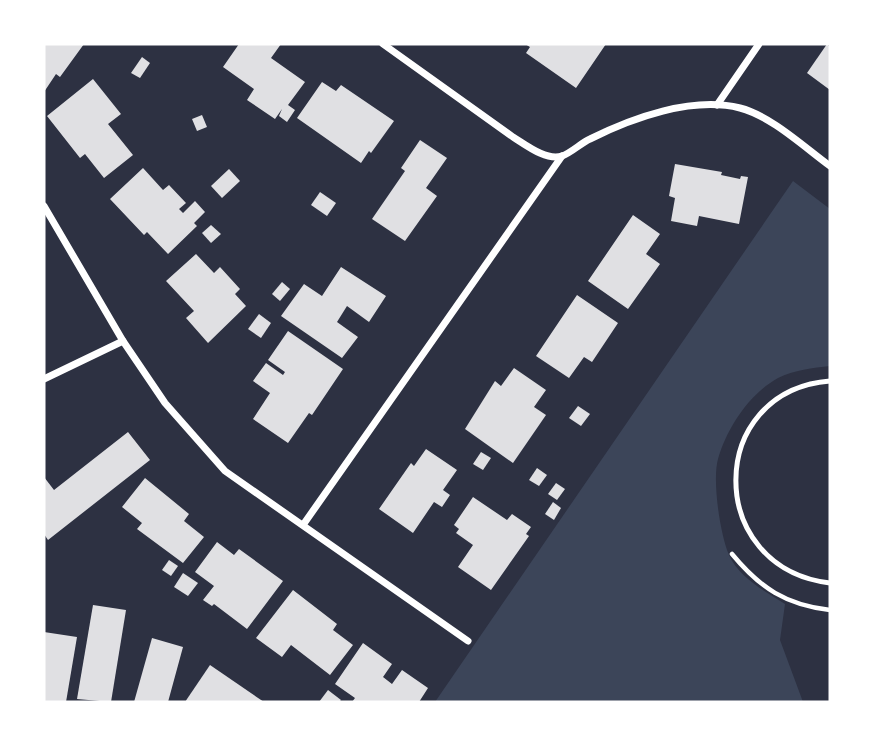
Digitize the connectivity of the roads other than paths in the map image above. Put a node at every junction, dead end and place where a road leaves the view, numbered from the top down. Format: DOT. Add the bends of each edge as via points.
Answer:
graph roads {
  1 [pos="383,44"];
  2 [pos="759,44"];
  3 [pos="717,105"];
  4 [pos="562,156"];
  5 [pos="830,166"];
  6 [pos="44,206"];
  7 [pos="123,341"];
  8 [pos="44,379"];
  9 [pos="830,382"];
  10 [pos="303,526"];
  11 [pos="830,583"];
  12 [pos="468,641"];
  1 -- 4 [label="street" via="534,150"];
  2 -- 3 [label="street"];
  3 -- 4 [label="street" via="633,119"];
  3 -- 5 [label="street" via="760,115"];
  4 -- 10 [label="street"];
  6 -- 7 [label="street"];
  7 -- 8 [label="street"];
  7 -- 10 [label="street" via="165,403 225,471"];
  9 -- 11 [label="lane" via="792,391 758,418 739,453 735,492 748,531 762,548 797,576"];
  10 -- 12 [label="street"];
}
